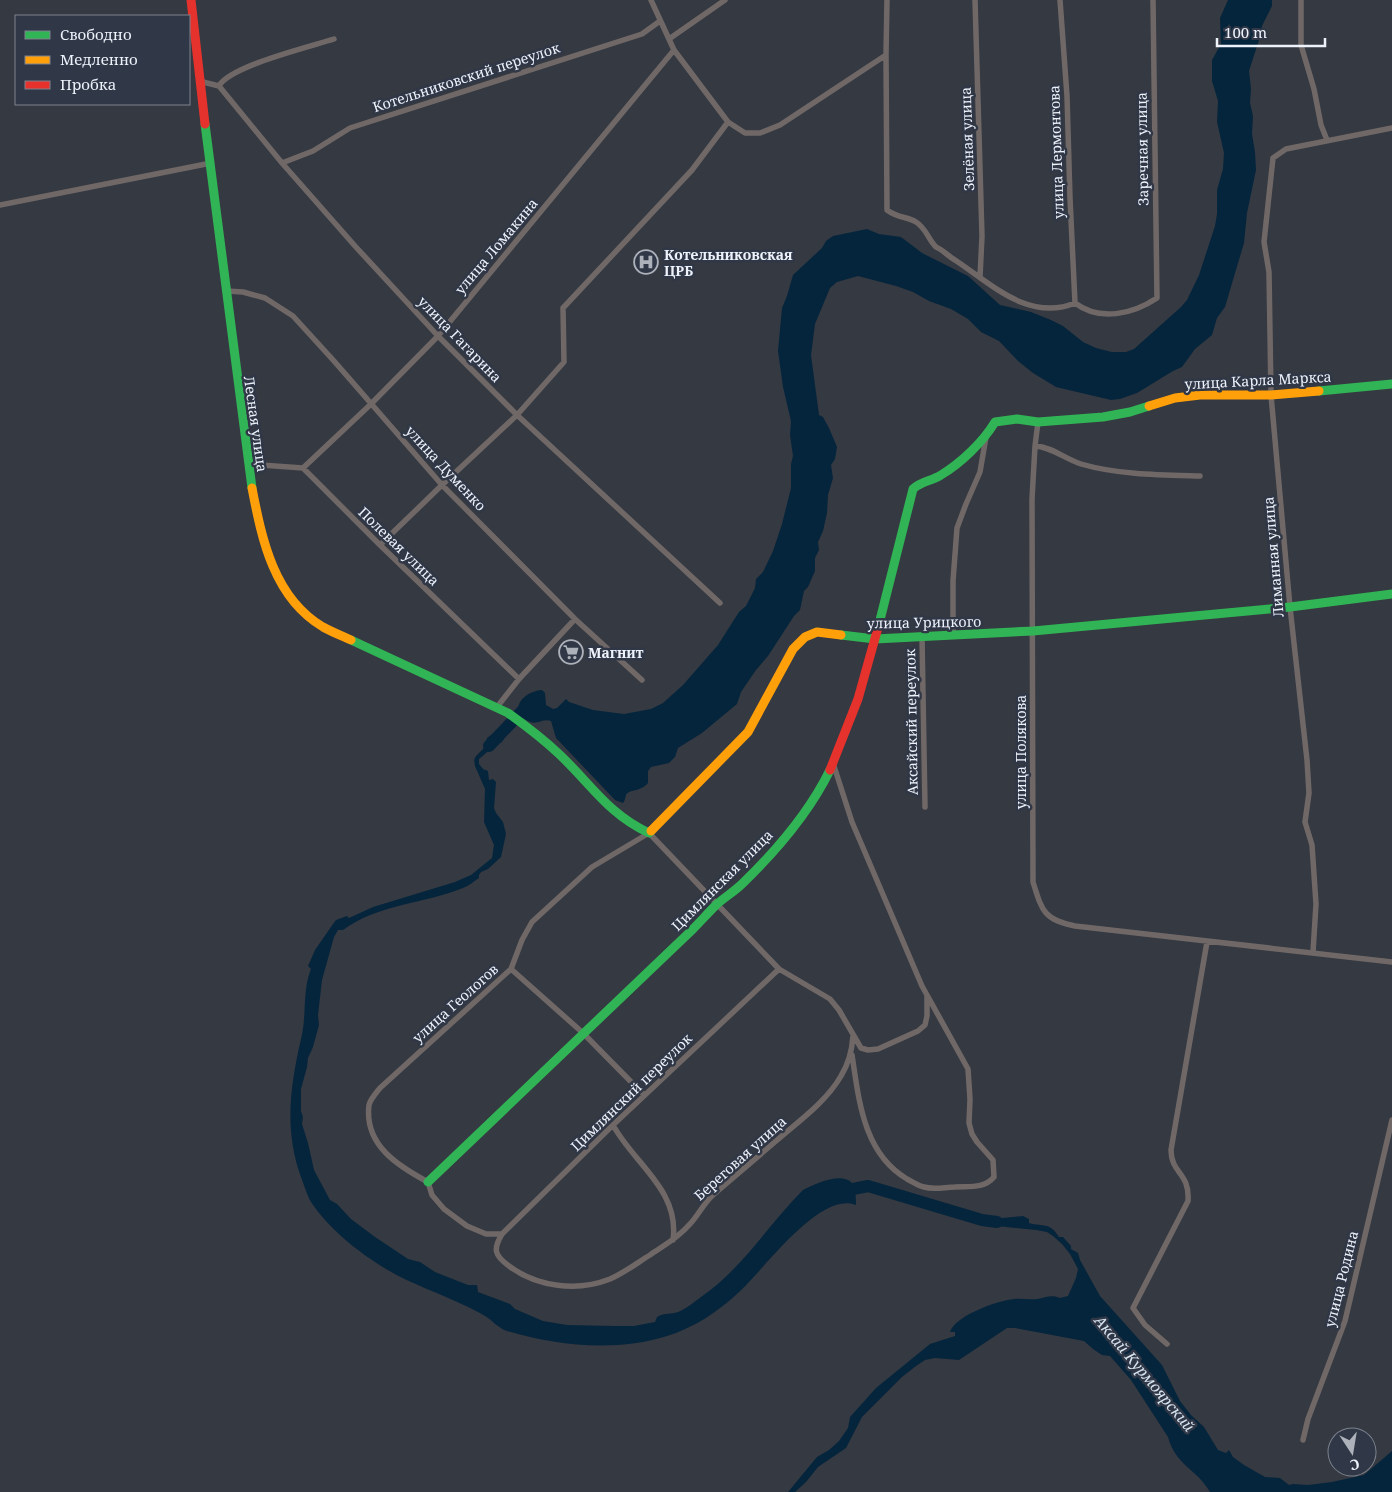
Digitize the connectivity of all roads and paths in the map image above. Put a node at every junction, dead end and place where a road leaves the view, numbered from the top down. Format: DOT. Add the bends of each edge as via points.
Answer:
graph roads {
  1 [pos="191,0"];
  2 [pos="651,0"];
  3 [pos="725,0"];
  4 [pos="887,0"];
  5 [pos="975,0"];
  6 [pos="1060,0"];
  7 [pos="1153,0"];
  8 [pos="1301,0"];
  9 [pos="660,21"];
  10 [pos="334,39"];
  11 [pos="669,39"];
  12 [pos="674,50"];
  13 [pos="886,55"];
  14 [pos="199,81"];
  15 [pos="219,86"];
  16 [pos="728,122"];
  17 [pos="1392,128"];
  18 [pos="1327,140"];
  19 [pos="210,163"];
  20 [pos="282,163"];
  21 [pos="0,205"];
  22 [pos="980,277"];
  23 [pos="226,291"];
  24 [pos="1075,303"];
  25 [pos="438,336"];
  26 [pos="1392,384"];
  27 [pos="1272,395"];
  28 [pos="371,404"];
  29 [pos="517,415"];
  30 [pos="1038,422"];
  31 [pos="986,437"];
  32 [pos="1035,446"];
  33 [pos="248,464"];
  34 [pos="303,468"];
  35 [pos="1200,476"];
  36 [pos="442,485"];
  37 [pos="380,545"];
  38 [pos="1392,594"];
  39 [pos="720,603"];
  40 [pos="1290,607"];
  41 [pos="575,619"];
  42 [pos="1033,631"];
  43 [pos="953,636"];
  44 [pos="922,637"];
  45 [pos="875,639"];
  46 [pos="519,679"];
  47 [pos="642,680"];
  48 [pos="497,707"];
  49 [pos="833,763"];
  50 [pos="925,807"];
  51 [pos="649,833"];
  52 [pos="717,904"];
  53 [pos="1207,942"];
  54 [pos="1313,952"];
  55 [pos="1392,962"];
  56 [pos="511,969"];
  57 [pos="779,969"];
  58 [pos="927,997"];
  59 [pos="583,1034"];
  60 [pos="853,1035"];
  61 [pos="851,1053"];
  62 [pos="644,1096"];
  63 [pos="1392,1120"];
  64 [pos="613,1125"];
  65 [pos="428,1182"];
  66 [pos="502,1234"];
  67 [pos="673,1240"];
  68 [pos="1167,1344"];
  69 [pos="1303,1440"];
  1 -- 14 [label="street, Лесная улица"];
  2 -- 9 [label="street"];
  3 -- 11 [label="street"];
  4 -- 13 [label="street"];
  5 -- 22 [label="street, Зелёная улица" via="982,227"];
  6 -- 24 [label="street, улица Лермонтова"];
  7 -- 24 [label="street, Заречная улица" via="1157,298 1137,308 1112,314 1095,313"];
  8 -- 18 [label="street" via="1301,45"];
  9 -- 11 [label="street"];
  9 -- 20 [label="street, Котельниковский переулок" via="642,34 350,128 313,150"];
  10 -- 15 [label="street" via="249,66 228,76"];
  11 -- 12 [label="street"];
  12 -- 16 [label="street"];
  12 -- 25 [label="street, улица Ломакина"];
  13 -- 16 [label="street" via="780,125 760,133 745,133"];
  13 -- 22 [label="street" via="887,210 924,228 936,247"];
  14 -- 15 [label="street"];
  14 -- 19 [label="street, Лесная улица"];
  15 -- 20 [label="street, улица Гагарина"];
  16 -- 29 [label="street" via="692,170 563,308 564,362"];
  17 -- 18 [label="street"];
  18 -- 27 [label="street, Лиманная улица" via="1286,149 1273,158 1264,242 1269,272"];
  19 -- 21 [label="street"];
  19 -- 23 [label="street, Лесная улица"];
  20 -- 25 [label="street, улица Гагарина"];
  22 -- 24 [label="street" via="1022,303 1047,309"];
  23 -- 28 [label="street, улица Думенко" via="265,298 293,316"];
  23 -- 33 [label="street, Лесная улица"];
  25 -- 28 [label="street, улица Ломакина"];
  25 -- 29 [label="street, улица Гагарина"];
  26 -- 27 [label="street, улица Карла Маркса"];
  27 -- 30 [label="street, улица Карла Маркса" via="1200,395 1175,398 1103,417"];
  27 -- 40 [label="street, Лиманная улица"];
  28 -- 34 [label="street, улица Ломакина"];
  28 -- 36 [label="street, улица Думенко"];
  29 -- 36 [label="street"];
  29 -- 39 [label="street, улица Гагарина"];
  30 -- 31 [label="street, Цимлянская улица" via="1002,420 996,422"];
  30 -- 32 [label="street, улица Полякова"];
  31 -- 43 [label="street" via="980,472 958,528 953,581"];
  31 -- 45 [label="street, Цимлянская улица" via="962,461 913,489"];
  32 -- 35 [label="street" via="1081,464 1111,470"];
  32 -- 42 [label="street, улица Полякова"];
  33 -- 34 [label="street"];
  33 -- 48 [label="street, Лесная улица" via="264,541 277,577 292,603 322,627"];
  34 -- 37 [label="street, Полевая улица"];
  36 -- 37 [label="street"];
  36 -- 41 [label="street, улица Думенко"];
  37 -- 46 [label="street, Полевая улица"];
  38 -- 40 [label="street, улица Урицкого"];
  40 -- 42 [label="street, улица Урицкого"];
  40 -- 54 [label="street, Лиманная улица" via="1307,760 1309,793 1305,822 1312,845 1316,904"];
  41 -- 46 [label="street"];
  41 -- 47 [label="street, улица Думенко"];
  42 -- 43 [label="street, улица Урицкого"];
  42 -- 53 [label="street, улица Полякова" via="1033,882 1042,905 1052,920 1060,923"];
  43 -- 44 [label="street, улица Урицкого"];
  44 -- 45 [label="street, улица Урицкого"];
  44 -- 50 [label="street, Аксайский переулок"];
  45 -- 49 [label="street, Цимлянская улица" via="858,698"];
  45 -- 51 [label="street, улица Урицкого" via="817,632 800,641 748,732"];
  46 -- 48 [label="street"];
  48 -- 51 [label="street, Лесная улица" via="525,725 560,755 613,811"];
  49 -- 52 [label="street, Цимлянская улица" via="813,802 797,824 744,882"];
  49 -- 58 [label="street" via="855,829"];
  51 -- 52 [label="street"];
  51 -- 56 [label="street, улица Геологов" via="592,867 532,922"];
  52 -- 57 [label="street"];
  52 -- 59 [label="street, Цимлянская улица"];
  53 -- 54 [label="street, улица Полякова"];
  53 -- 68 [label="street" via="1171,1150 1173,1164 1186,1180 1188,1201 1133,1308 1145,1325"];
  54 -- 55 [label="street, улица Полякова"];
  56 -- 59 [label="street"];
  56 -- 65 [label="street, улица Геологов" via="380,1088 369,1104 370,1123 387,1156"];
  57 -- 60 [label="street" via="830,999"];
  57 -- 62 [label="street, Цимлянский переулок"];
  58 -- 60 [label="street" via="925,1025 918,1031 878,1049 868,1050 861,1048"];
  58 -- 61 [label="street" via="968,1069 972,1134 993,1160 994,1177 990,1182 977,1186 924,1187 889,1165 870,1137 864,1121"];
  59 -- 62 [label="street"];
  59 -- 65 [label="street, Цимлянская улица"];
  60 -- 61 [label="street, Береговая улица"];
  61 -- 67 [label="street, Береговая улица" via="841,1077 808,1114 712,1195"];
  62 -- 64 [label="street, Цимлянский переулок"];
  63 -- 69 [label="street, улица Родина" via="1345,1321 1308,1418"];
  64 -- 66 [label="street, Цимлянский переулок"];
  64 -- 67 [label="street" via="623,1142 646,1166 671,1209 675,1222"];
  65 -- 66 [label="street" via="432,1195 444,1209 467,1226 486,1234"];
  66 -- 67 [label="street, Береговая улица" via="496,1249 504,1262 529,1278 560,1286 595,1284 611,1278"];
}
